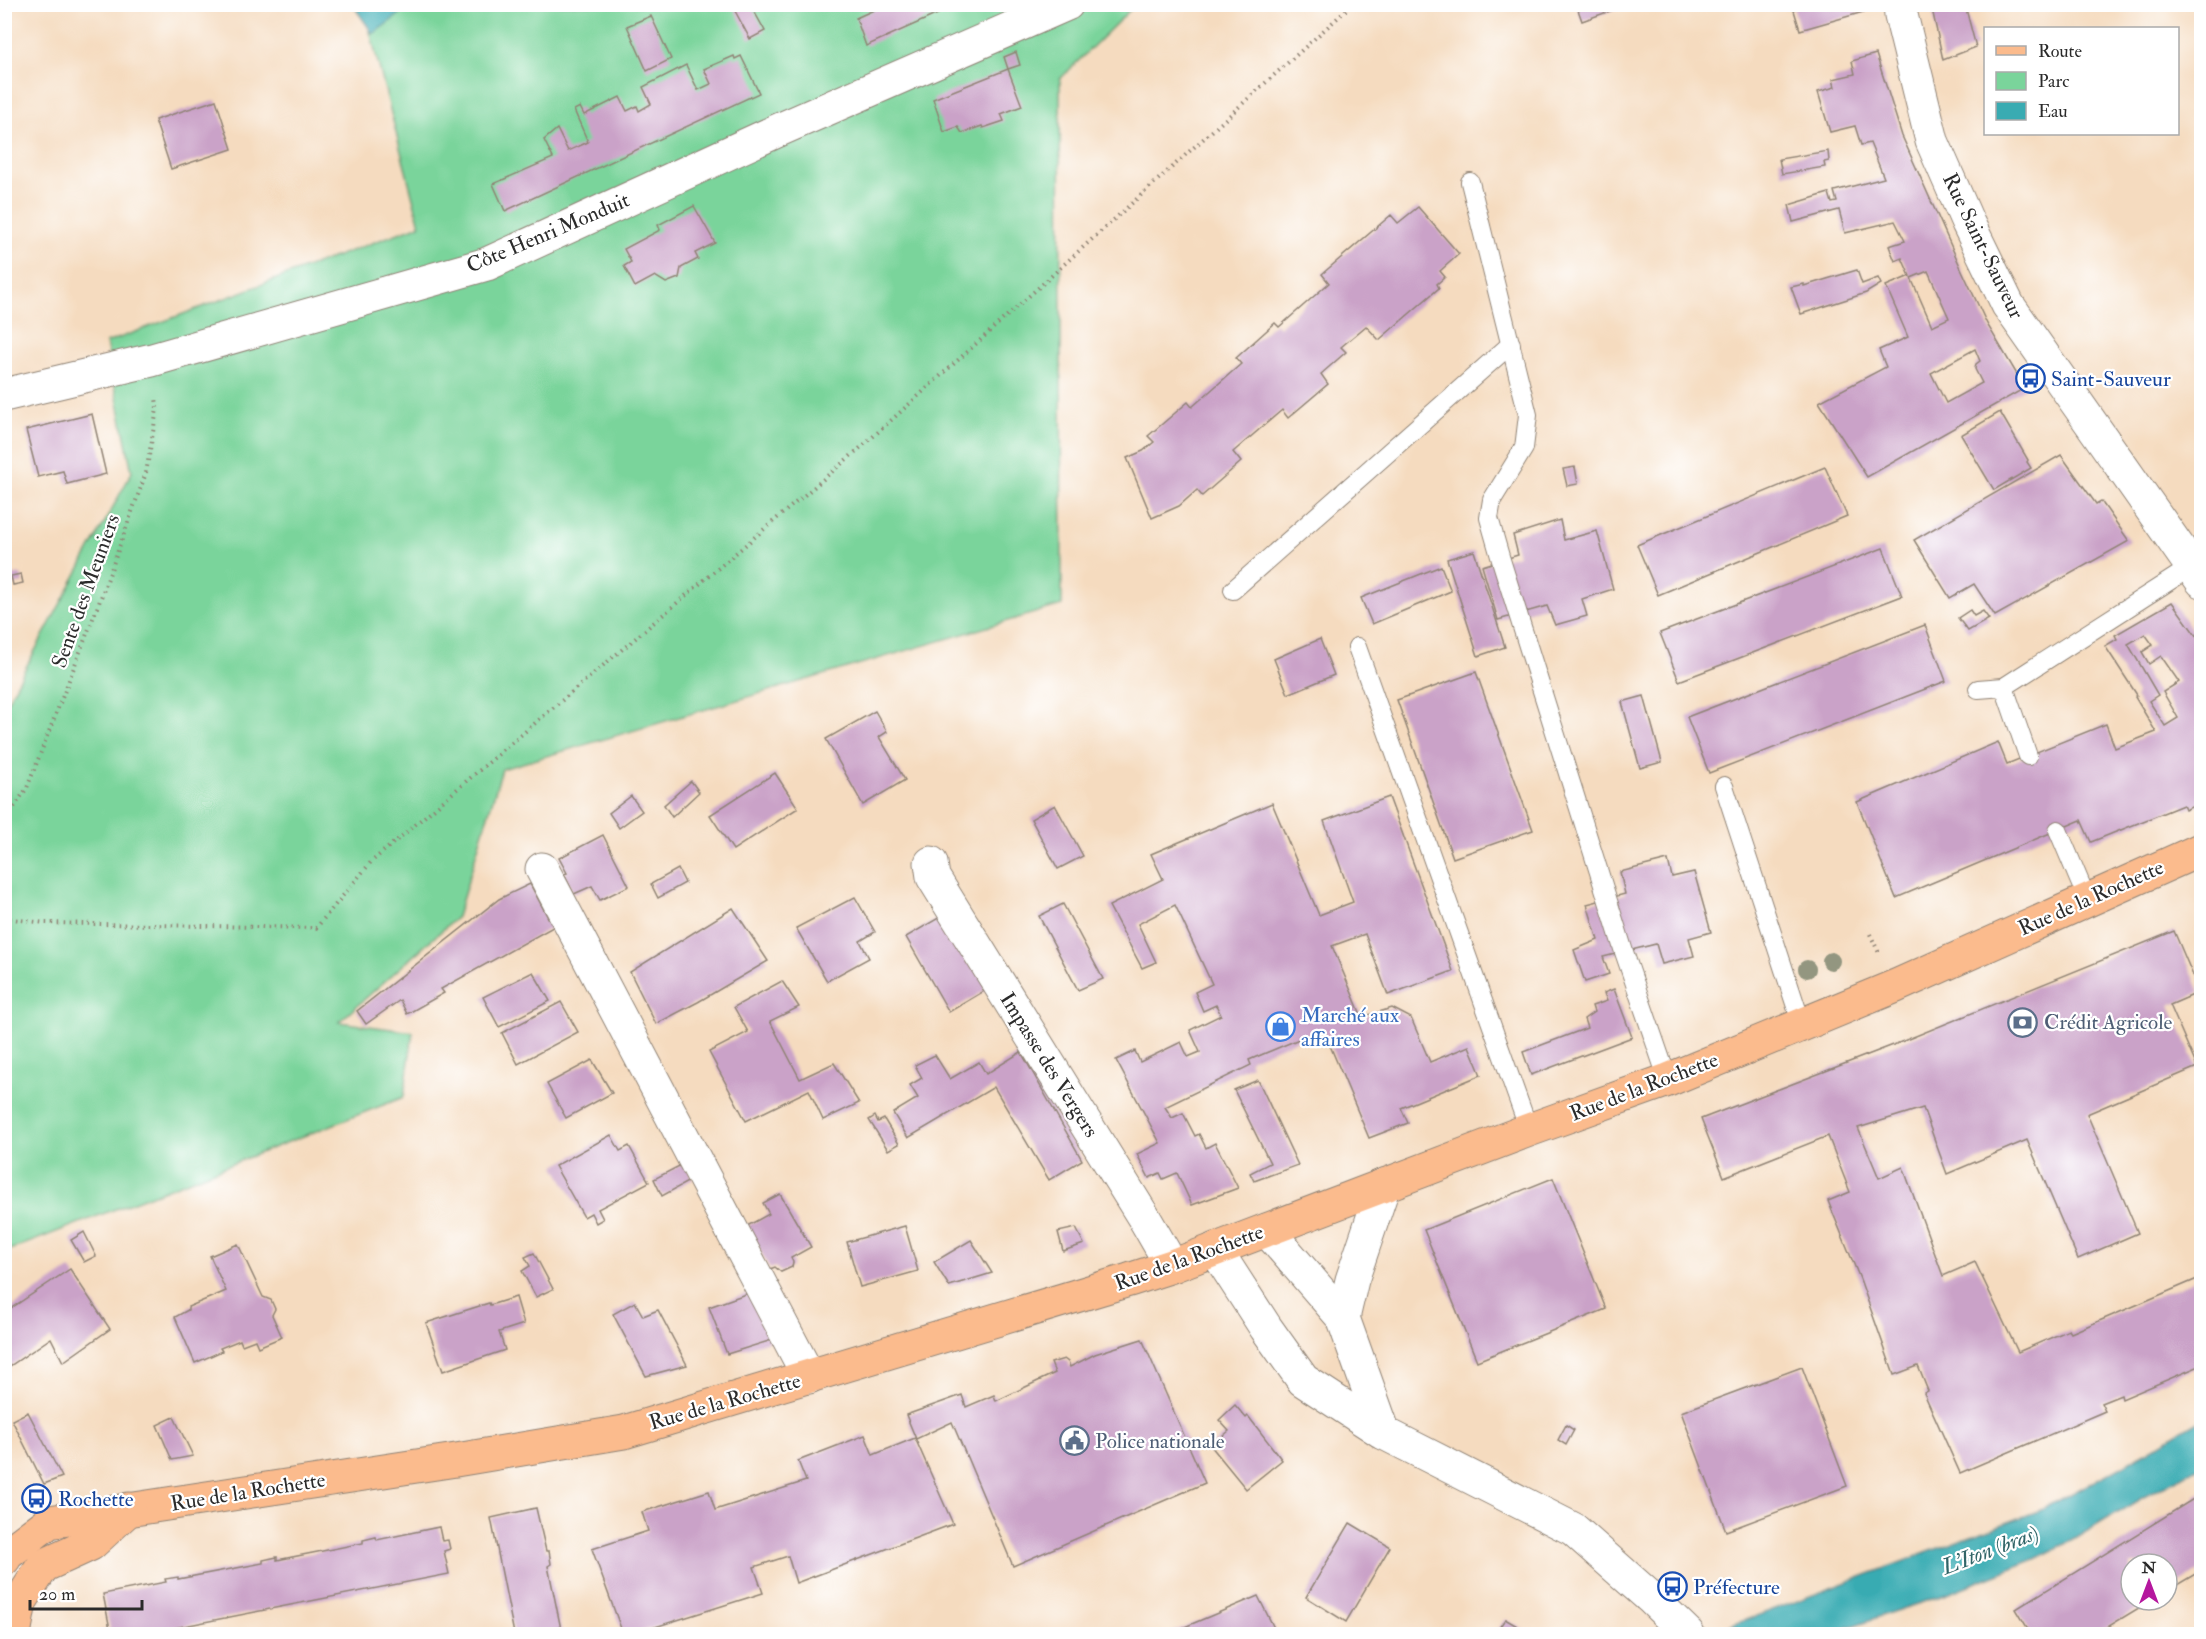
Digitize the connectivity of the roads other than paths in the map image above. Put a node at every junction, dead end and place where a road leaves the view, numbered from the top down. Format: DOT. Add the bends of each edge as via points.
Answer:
graph roads {
  1 [pos="1067,4"];
  2 [pos="1900,4"];
  3 [pos="1470,182"];
  4 [pos="1511,344"];
  5 [pos="4,395"];
  6 [pos="2196,574"];
  7 [pos="1233,590"];
  8 [pos="1357,647"];
  9 [pos="2004,687"];
  10 [pos="1978,689"];
  11 [pos="2028,756"];
  12 [pos="1724,786"];
  13 [pos="2058,830"];
  14 [pos="2202,849"];
  15 [pos="931,863"];
  16 [pos="542,870"];
  17 [pos="2088,899"];
  18 [pos="1802,1025"];
  19 [pos="1668,1080"];
  20 [pos="1529,1130"];
  21 [pos="1384,1185"];
  22 [pos="1267,1230"];
  23 [pos="1215,1249"];
  24 [pos="1172,1266"];
  25 [pos="1343,1318"];
  26 [pos="809,1377"];
  27 [pos="1384,1433"];
  28 [pos="129,1509"];
  29 [pos="4,1559"];
  30 [pos="12,1600"];
  31 [pos="1688,1634"];
  32 [pos="14,1635"];
  1 -- 5 [label="street, Côte Henri Monduit" via="487,264 152,360"];
  2 -- 6 [label="street, Rue Saint-Sauveur" via="1932,141 2008,305"];
  3 -- 4 [label="lane"];
  4 -- 7 [label="lane"];
  4 -- 19 [label="lane" via="1528,415 1527,426 1524,448 1492,500 1490,518 1606,899"];
  6 -- 9 [label="lane"];
  8 -- 20 [label="lane"];
  9 -- 10 [label="lane"];
  9 -- 11 [label="lane"];
  12 -- 18 [label="lane"];
  13 -- 17 [label="lane"];
  14 -- 17 [label="main road, Rue de la Rochette"];
  15 -- 24 [label="street, Impasse des Vergers" via="933,877"];
  16 -- 26 [label="street"];
  17 -- 18 [label="main road, Rue de la Rochette"];
  18 -- 19 [label="main road, Rue de la Rochette"];
  19 -- 20 [label="main road, Rue de la Rochette"];
  20 -- 21 [label="main road, Rue de la Rochette"];
  21 -- 22 [label="main road, Rue de la Rochette"];
  21 -- 25 [label="street"];
  22 -- 23 [label="main road, Rue de la Rochette"];
  22 -- 25 [label="street"];
  23 -- 24 [label="main road, Rue de la Rochette"];
  23 -- 27 [label="street" via="1303,1380"];
  24 -- 26 [label="main road, Rue de la Rochette"];
  25 -- 27 [label="street"];
  26 -- 28 [label="main road, Rue de la Rochette" via="624,1432"];
  27 -- 31 [label="street" via="1573,1529"];
  28 -- 29 [label="main road, Rue de la Rochette" via="49,1522"];
  28 -- 30 [label="main road" via="91,1544 43,1566"];
  30 -- 32 [label="main road"];
}
